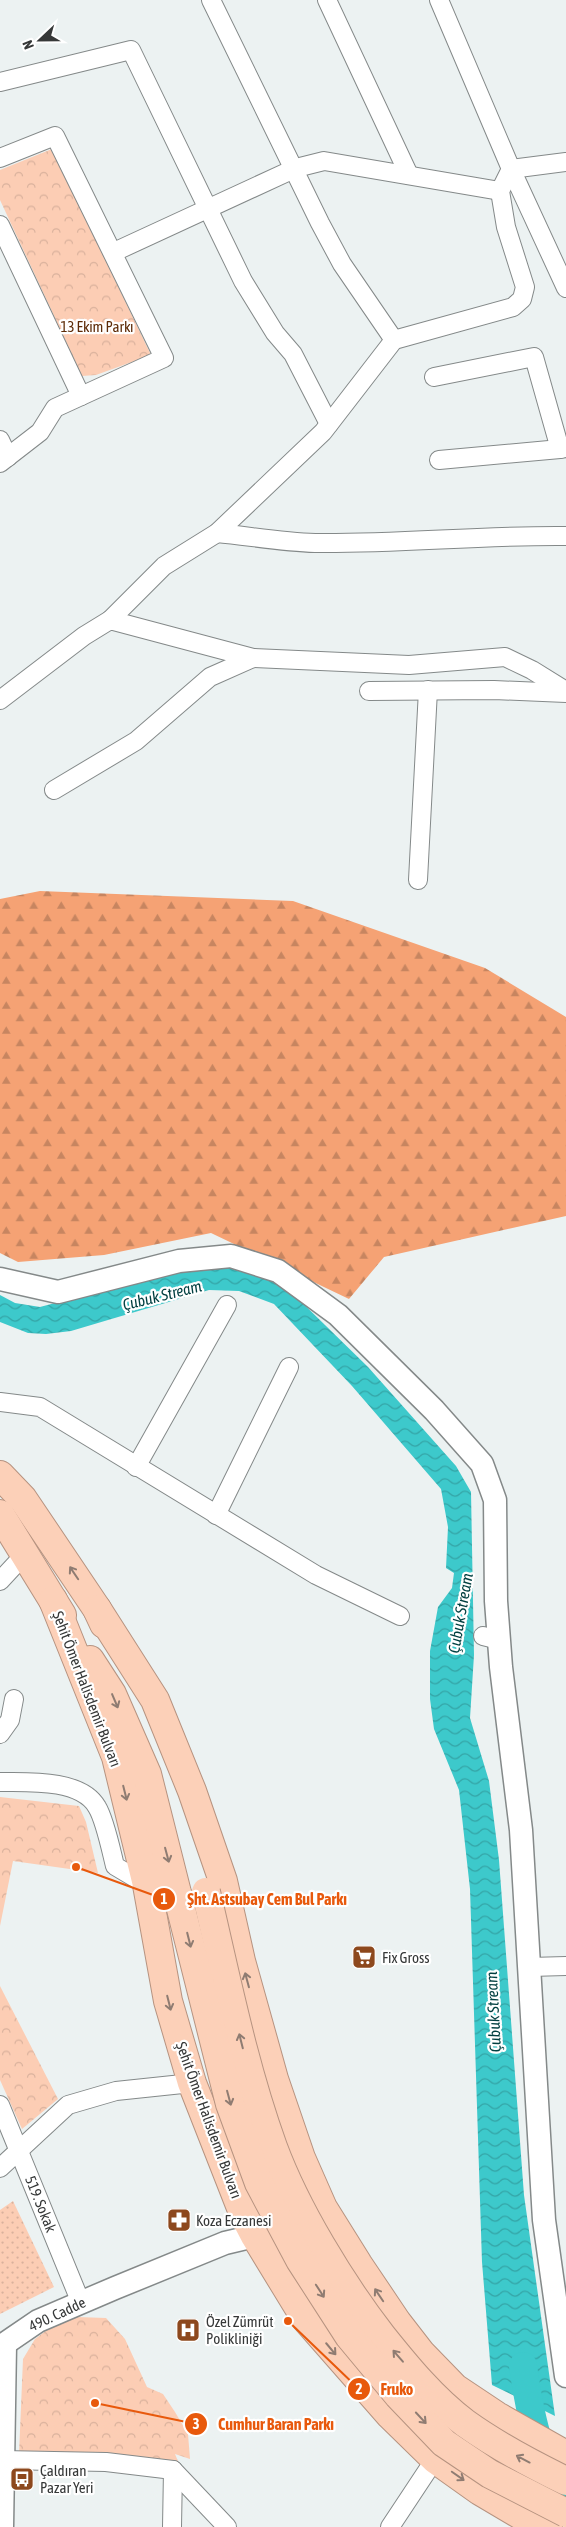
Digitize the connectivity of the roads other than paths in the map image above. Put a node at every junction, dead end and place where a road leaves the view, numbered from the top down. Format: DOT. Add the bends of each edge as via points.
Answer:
graph roads {
  1 [pos="211,0"];
  2 [pos="327,0"];
  3 [pos="439,0"];
  4 [pos="0,82"];
  5 [pos="1,154"];
  6 [pos="566,162"];
  7 [pos="293,169"];
  8 [pos="511,169"];
  9 [pos="409,174"];
  10 [pos="500,191"];
  11 [pos="209,208"];
  12 [pos="0,225"];
  13 [pos="114,252"];
  14 [pos="566,288"];
  15 [pos="394,340"];
  16 [pos="434,377"];
  17 [pos="81,396"];
  18 [pos="329,424"];
  19 [pos="0,440"];
  20 [pos="563,448"];
  21 [pos="4,460"];
  22 [pos="439,460"];
  23 [pos="217,533"];
  24 [pos="566,536"];
  25 [pos="110,620"];
  26 [pos="253,658"];
  27 [pos="428,690"];
  28 [pos="369,691"];
  29 [pos="566,692"];
  30 [pos="0,700"];
  31 [pos="54,790"];
  32 [pos="418,880"];
  33 [pos="0,1279"];
  34 [pos="227,1305"];
  35 [pos="290,1367"];
  36 [pos="0,1402"];
  37 [pos="136,1467"];
  38 [pos="0,1475"];
  39 [pos="0,1514"];
  40 [pos="216,1515"];
  41 [pos="25,1554"];
  42 [pos="0,1581"];
  43 [pos="53,1600"];
  44 [pos="97,1609"];
  45 [pos="400,1616"];
  46 [pos="14,1699"];
  47 [pos="0,1734"];
  48 [pos="0,1782"];
  49 [pos="147,1885"];
  50 [pos="566,1966"];
  51 [pos="530,1967"];
  52 [pos="192,2083"];
  53 [pos="0,2105"];
  54 [pos="288,2119"];
  55 [pos="216,2146"];
  56 [pos="20,2150"];
  57 [pos="0,2168"];
  58 [pos="320,2200"];
  59 [pos="256,2236"];
  60 [pos="358,2264"];
  61 [pos="293,2299"];
  62 [pos="81,2303"];
  63 [pos="2,2346"];
  64 [pos="566,2376"];
  65 [pos="564,2454"];
  66 [pos="435,2459"];
  67 [pos="2,2460"];
  68 [pos="173,2470"];
  69 [pos="566,2481"];
  70 [pos="566,2513"];
  71 [pos="2,2527"];
  72 [pos="172,2527"];
  73 [pos="228,2527"];
  74 [pos="390,2527"];
  75 [pos="548,2527"];
  1 -- 7 [label="street"];
  2 -- 9 [label="street"];
  3 -- 8 [label="street"];
  4 -- 11 [label="street" via="131,50"];
  5 -- 13 [label="street" via="55,136"];
  6 -- 8 [label="street"];
  7 -- 9 [label="street" via="324,161"];
  7 -- 11 [label="street"];
  7 -- 15 [label="street" via="342,264"];
  8 -- 10 [label="street"];
  8 -- 14 [label="street"];
  9 -- 10 [label="street"];
  10 -- 15 [label="street" via="506,227 525,287 522,299 513,307"];
  11 -- 13 [label="street"];
  11 -- 18 [label="street" via="243,281 274,333 293,354"];
  12 -- 17 [label="street"];
  13 -- 17 [label="street" via="164,358"];
  15 -- 18 [label="street"];
  16 -- 20 [label="street" via="534,357"];
  17 -- 21 [label="street" via="55,408 40,432"];
  18 -- 23 [label="street"];
  19 -- 21 [label="street"];
  20 -- 22 [label="street"];
  23 -- 24 [label="street" via="312,543"];
  23 -- 25 [label="street" via="164,566"];
  25 -- 26 [label="street"];
  25 -- 30 [label="street"];
  26 -- 29 [label="street" via="409,665 505,657"];
  26 -- 31 [label="street" via="210,677 136,741"];
  27 -- 28 [label="street"];
  27 -- 29 [label="street"];
  27 -- 32 [label="street"];
  33 -- 51 [label="street" via="58,1292 179,1261 231,1256 278,1271 338,1315 434,1410 482,1464 494,1500 496,1601 491,1638 521,1830"];
  34 -- 37 [label="street"];
  35 -- 40 [label="street"];
  36 -- 37 [label="street" via="40,1407"];
  37 -- 40 [label="street"];
  44 -- 38 [label="highway, one-way" via="23,1499"];
  39 -- 41 [label="highway, Şehit Ömer Halisdemir Bulvarı"];
  40 -- 45 [label="street" via="316,1575"];
  41 -- 42 [label="street"];
  41 -- 43 [label="highway, Şehit Ömer Halisdemir Bulvarı"];
  43 -- 49 [label="highway, Şehit Ömer Halisdemir Bulvarı, one-way" via="116,1757"];
  43 -- 70 [label="highway, Şehit Ömer Halisdemir Bulvarı, one-way, bridge" via="112,1694 146,1774 230,2104 259,2183 300,2260 349,2336 398,2395 444,2443 490,2474"];
  54 -- 44 [label="highway, one-way" via="241,1961 223,1881 192,1791 155,1700"];
  69 -- 44 [label="highway, one-way, bridge" via="516,2456 464,2422 425,2386 360,2307 326,2253 288,2182 274,2148 242,2046 206,1892 158,1738"];
  46 -- 47 [label="street" via="10,1720"];
  48 -- 49 [label="street" via="42,1782 81,1791 97,1806 116,1866"];
  49 -- 52 [label="highway, Şehit Ömer Halisdemir Bulvarı, one-way" via="168,2001"];
  50 -- 51 [label="street"];
  51 -- 64 [label="street" via="544,2220"];
  52 -- 55 [label="highway, Şehit Ömer Halisdemir Bulvarı"];
  52 -- 56 [label="street" via="116,2091 68,2106"];
  53 -- 56 [label="street, 519. Sokak"];
  54 -- 55 [label="highway" via="287,2137 280,2152 260,2164 244,2167 232,2162"];
  54 -- 58 [label="highway"];
  55 -- 59 [label="highway, Şehit Ömer Halisdemir Bulvarı"];
  56 -- 57 [label="street"];
  56 -- 62 [label="street, 519. Sokak"];
  58 -- 59 [label="highway" via="290,2182 266,2189 252,2210"];
  58 -- 59 [label="highway" via="323,2225 320,2236 303,2251 281,2254"];
  58 -- 60 [label="highway"];
  59 -- 61 [label="highway, Şehit Ömer Halisdemir Bulvarı"];
  59 -- 62 [label="street, 490. Cadde" via="225,2243"];
  60 -- 61 [label="highway" via="340,2252 322,2253 312,2258 290,2282"];
  65 -- 60 [label="highway, one-way" via="455,2388 421,2353"];
  61 -- 66 [label="highway, Şehit Ömer Halisdemir Bulvarı, one-way" via="342,2362"];
  62 -- 63 [label="street, 490. Cadde" via="38,2321"];
  63 -- 67 [label="street, 490. Cadde"];
  66 -- 74 [label="street"];
  66 -- 75 [label="highway, Şehit Ömer Halisdemir Bulvarı, one-way" via="480,2491"];
  67 -- 68 [label="street" via="106,2462"];
  67 -- 71 [label="street, 490. Cadde"];
  68 -- 72 [label="street"];
  68 -- 73 [label="street"];
}
